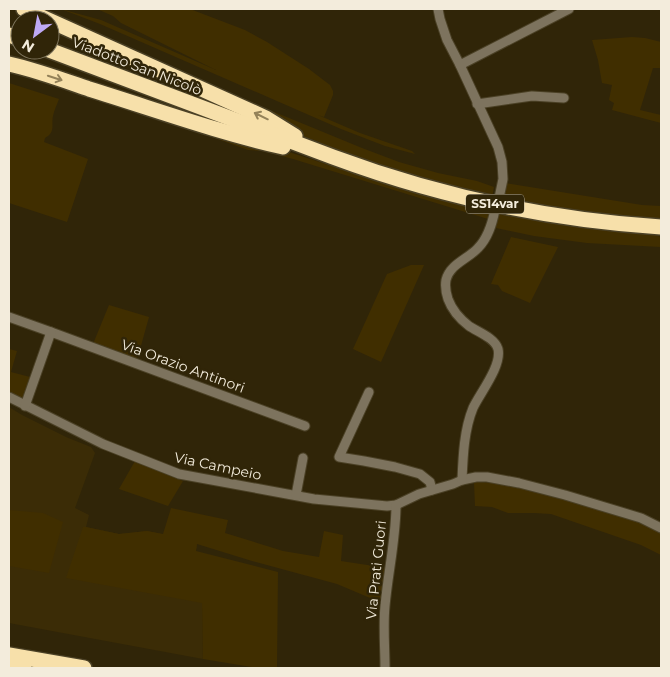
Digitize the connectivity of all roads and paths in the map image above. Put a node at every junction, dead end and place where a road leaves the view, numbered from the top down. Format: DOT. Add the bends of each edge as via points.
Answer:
graph roads {
  1 [pos="24,9"];
  2 [pos="438,9"];
  3 [pos="568,9"];
  4 [pos="60,54"];
  5 [pos="9,64"];
  6 [pos="460,65"];
  7 [pos="564,98"];
  8 [pos="477,104"];
  9 [pos="333,157"];
  10 [pos="499,198"];
  11 [pos="495,210"];
  12 [pos="661,227"];
  13 [pos="9,318"];
  14 [pos="51,332"];
  15 [pos="369,392"];
  16 [pos="9,398"];
  17 [pos="25,406"];
  18 [pos="305,426"];
  19 [pos="303,458"];
  20 [pos="462,480"];
  21 [pos="432,490"];
  22 [pos="296,495"];
  23 [pos="396,504"];
  24 [pos="661,528"];
  25 [pos="9,655"];
  26 [pos="9,666"];
  27 [pos="24,668"];
  28 [pos="84,668"];
  29 [pos="385,668"];
  9 -- 1 [label="highway, one-way" via="266,118"];
  2 -- 6 [label="street" via="447,40"];
  3 -- 6 [label="street"];
  4 -- 9 [label="highway, Viadotto San Nicolò / SS14var"];
  5 -- 9 [label="highway, one-way" via="201,126 318,157"];
  6 -- 8 [label="street"];
  7 -- 8 [label="street" via="532,96"];
  8 -- 10 [label="street" via="502,162 504,179"];
  9 -- 12 [label="highway, SS14var" via="372,172 500,205 561,216"];
  11 -- 20 [label="street" via="490,229 479,248 453,268 446,282 454,311 496,344 499,352 498,362 468,423"];
  13 -- 14 [label="street, Via Orazio Antinori"];
  14 -- 17 [label="street"];
  14 -- 18 [label="street, Via Orazio Antinori"];
  15 -- 21 [label="street" via="340,457 420,474 430,482"];
  16 -- 17 [label="street, Via Campeio"];
  17 -- 22 [label="street, Via Campeio" via="103,444 180,474"];
  19 -- 22 [label="street"];
  20 -- 21 [label="street, Via Campeio"];
  20 -- 24 [label="street, Via Campeio" via="476,477 519,483 641,518"];
  21 -- 23 [label="street, Via Campeio"];
  22 -- 23 [label="street, Via Campeio" via="387,506"];
  23 -- 29 [label="street, Via Prati Guori" via="384,614"];
  25 -- 28 [label="highway"];
  26 -- 27 [label="highway"];
}
